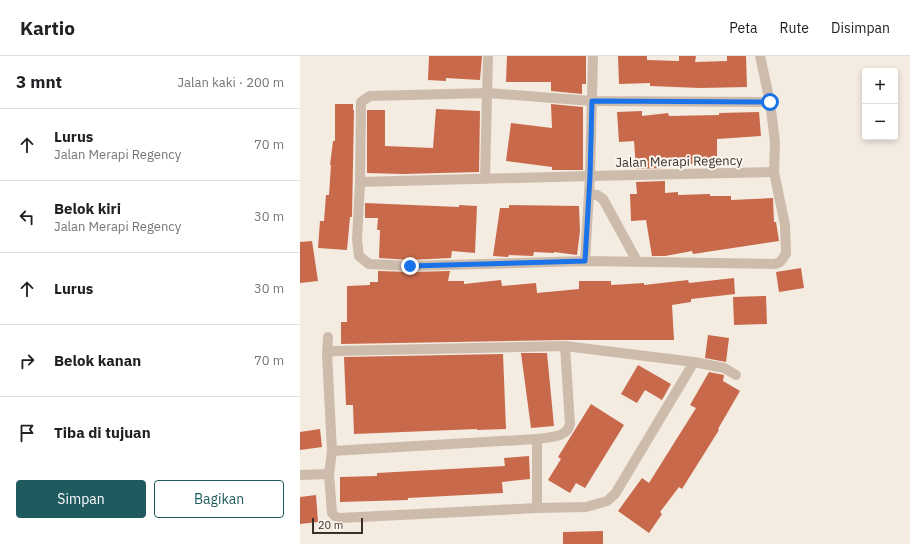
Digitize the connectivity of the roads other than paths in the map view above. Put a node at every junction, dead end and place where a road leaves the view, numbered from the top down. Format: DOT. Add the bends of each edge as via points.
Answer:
graph roads {
  1 [pos="488,56"];
  2 [pos="593,56"];
  3 [pos="760,56"];
  4 [pos="488,93"];
  5 [pos="592,101"];
  6 [pos="770,102"];
  7 [pos="774,172"];
  8 [pos="590,176"];
  9 [pos="485,179"];
  10 [pos="360,182"];
  11 [pos="589,194"];
  12 [pos="585,261"];
  13 [pos="637,261"];
  14 [pos="328,337"];
  15 [pos="565,346"];
  16 [pos="327,354"];
  17 [pos="694,362"];
  18 [pos="736,375"];
  19 [pos="537,439"];
  20 [pos="332,451"];
  21 [pos="329,474"];
  22 [pos="300,475"];
  23 [pos="537,508"];
  1 -- 4 [label="street"];
  2 -- 5 [label="street"];
  3 -- 6 [label="street"];
  4 -- 5 [label="street"];
  4 -- 9 [label="street"];
  4 -- 10 [label="street" via="370,96 361,102"];
  5 -- 6 [label="street"];
  5 -- 8 [label="street"];
  6 -- 7 [label="street" via="775,142"];
  7 -- 8 [label="street, Jalan Merapi Regency"];
  7 -- 13 [label="street" via="785,226 786,254 780,262 775,264"];
  8 -- 9 [label="street, Jalan Merapi Regency"];
  8 -- 11 [label="street"];
  9 -- 10 [label="street, Jalan Merapi Regency"];
  10 -- 12 [label="street" via="357,240 359,256 369,264 410,266"];
  11 -- 12 [label="street"];
  11 -- 13 [label="street" via="603,199"];
  12 -- 13 [label="street"];
  14 -- 16 [label="street"];
  15 -- 16 [label="street" via="334,351"];
  15 -- 17 [label="street"];
  15 -- 19 [label="street" via="569,429 562,434"];
  16 -- 20 [label="street"];
  17 -- 18 [label="street" via="720,367"];
  17 -- 23 [label="street" via="615,494 607,501 586,507"];
  19 -- 20 [label="street"];
  19 -- 23 [label="street"];
  20 -- 21 [label="street"];
  21 -- 22 [label="street"];
  21 -- 23 [label="street" via="332,513 340,518"];
}
